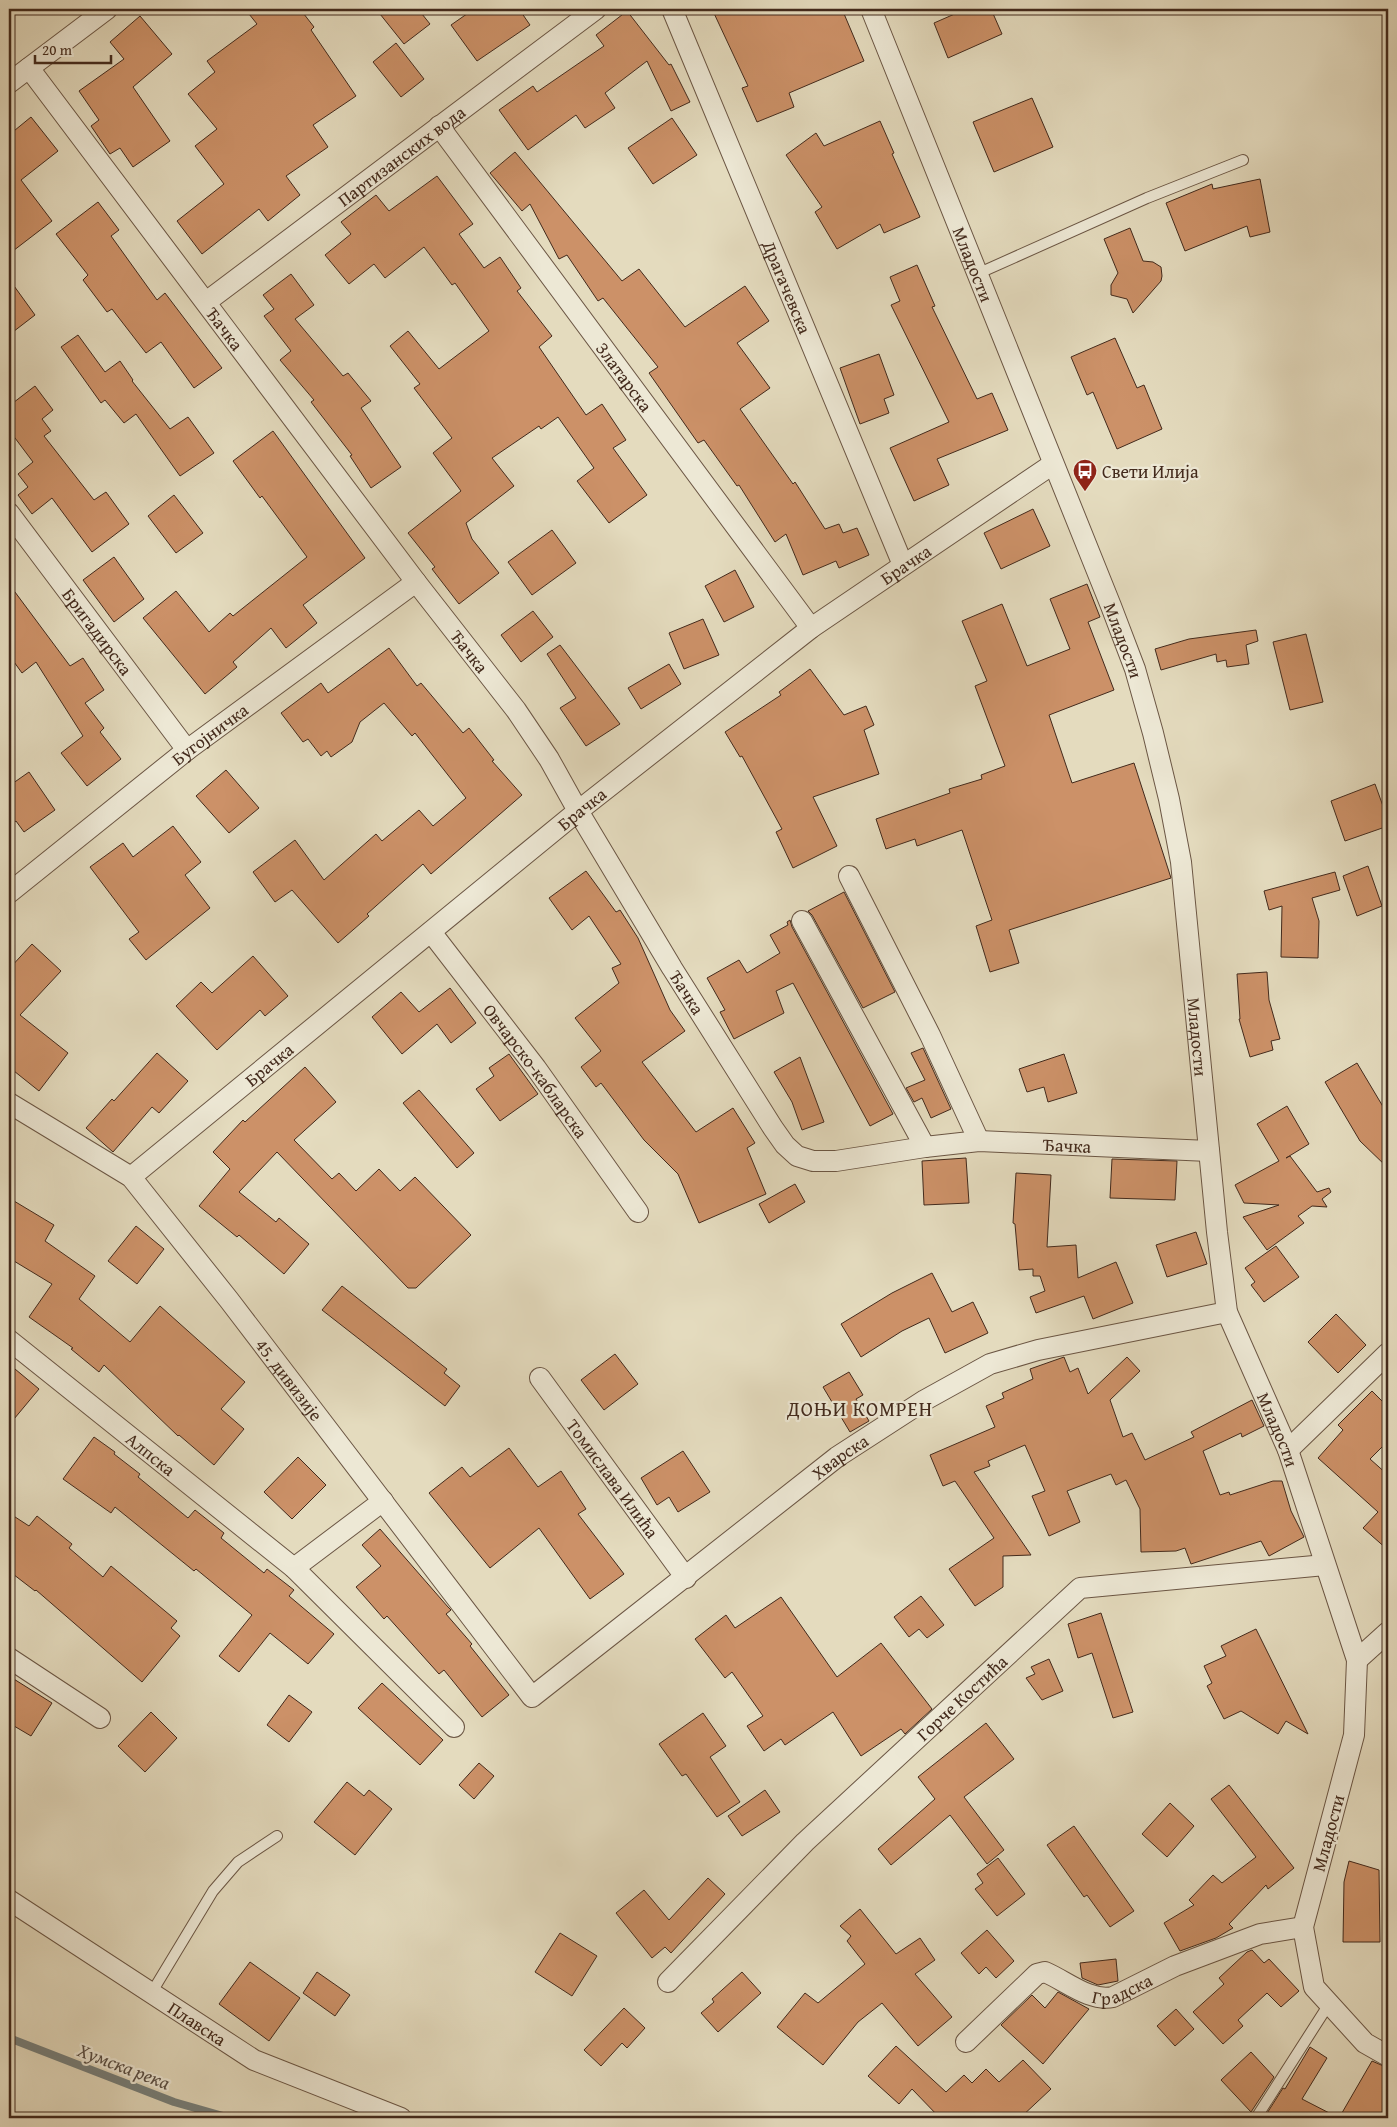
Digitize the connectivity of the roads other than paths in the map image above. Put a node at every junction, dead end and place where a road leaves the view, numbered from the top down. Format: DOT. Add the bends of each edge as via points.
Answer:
graph roads {
  1 [pos="107,9"];
  2 [pos="596,9"];
  3 [pos="672,9"];
  4 [pos="871,9"];
  5 [pos="29,68"];
  6 [pos="9,83"];
  7 [pos="439,126"];
  8 [pos="1243,160"];
  9 [pos="977,274"];
  10 [pos="206,302"];
  11 [pos="1053,464"];
  12 [pos="9,513"];
  13 [pos="903,565"];
  14 [pos="416,582"];
  15 [pos="811,628"];
  16 [pos="187,750"];
  17 [pos="578,811"];
  18 [pos="849,876"];
  19 [pos="9,893"];
  20 [pos="802,921"];
  21 [pos="431,932"];
  22 [pos="9,1103"];
  23 [pos="979,1142"];
  24 [pos="925,1147"];
  25 [pos="1209,1151"];
  26 [pos="131,1178"];
  27 [pos="638,1212"];
  28 [pos="1227,1312"];
  29 [pos="9,1340"];
  30 [pos="1388,1353"];
  31 [pos="540,1378"];
  32 [pos="1288,1450"];
  33 [pos="383,1501"];
  34 [pos="1325,1565"];
  35 [pos="294,1568"];
  36 [pos="686,1578"];
  37 [pos="1388,1632"];
  38 [pos="9,1658"];
  39 [pos="1357,1660"];
  40 [pos="532,1697"];
  41 [pos="100,1718"];
  42 [pos="454,1727"];
  43 [pos="277,1836"];
  44 [pos="9,1900"];
  45 [pos="1303,1927"];
  46 [pos="668,1982"];
  47 [pos="152,1992"];
  48 [pos="1329,2004"];
  49 [pos="966,2042"];
  50 [pos="1388,2056"];
  51 [pos="401,2118"];
  52 [pos="1256,2118"];
  1 -- 5 [label="street"];
  2 -- 7 [label="street, Партизанских вода"];
  3 -- 13 [label="street, Драгачевска"];
  4 -- 9 [label="street, Младости"];
  5 -- 6 [label="street"];
  5 -- 10 [label="street, Ђачка"];
  7 -- 10 [label="street, Партизанских вода"];
  7 -- 15 [label="street, Златарска"];
  8 -- 9 [label="lane" via="1147,198"];
  9 -- 11 [label="street, Младости"];
  10 -- 14 [label="street, Ђачка"];
  11 -- 13 [label="street, Брачка"];
  11 -- 25 [label="street, Младости" via="1135,669 1169,799 1183,880"];
  12 -- 16 [label="street, Бригадирска"];
  13 -- 15 [label="street, Брачка"];
  14 -- 16 [label="street, Бугојничка"];
  14 -- 17 [label="street, Ђачка" via="516,710"];
  15 -- 17 [label="street, Брачка"];
  16 -- 19 [label="street, Бугојничка"];
  17 -- 21 [label="street, Брачка"];
  17 -- 24 [label="street, Ђачка" via="677,976 785,1145 798,1156 836,1161"];
  18 -- 23 [label="street" via="930,1034"];
  20 -- 24 [label="street"];
  21 -- 26 [label="street, Брачка"];
  21 -- 27 [label="street, Овчарско-кабларска" via="536,1068"];
  22 -- 26 [label="street, 45. дивизије"];
  23 -- 24 [label="street, Ђачка"];
  23 -- 25 [label="street, Ђачка"];
  25 -- 28 [label="street, Младости"];
  26 -- 33 [label="street, 45. дивизије"];
  28 -- 32 [label="street, Младости"];
  28 -- 36 [label="street, Хварска" via="1038,1350 990,1364 924,1400 837,1457"];
  29 -- 35 [label="street, Алпска"];
  30 -- 32 [label="street"];
  31 -- 36 [label="street, Томислава Илића"];
  32 -- 34 [label="street, Младости"];
  33 -- 35 [label="street"];
  33 -- 40 [label="street, 45. дивизије"];
  34 -- 39 [label="street, Младости"];
  34 -- 46 [label="street, Горче Костића" via="1080,1588 805,1842"];
  35 -- 42 [label="street, Алпска"];
  36 -- 40 [label="street, Хварска"];
  37 -- 39 [label="street"];
  38 -- 41 [label="street"];
  39 -- 45 [label="street, Младости" via="1354,1735"];
  43 -- 47 [label="lane" via="238,1862 213,1891"];
  44 -- 47 [label="street, Плавска"];
  45 -- 48 [label="street, Младости" via="1314,1987"];
  45 -- 49 [label="street, Градска" via="1260,1934 1175,1966 1113,1998 1091,1995 1045,1972 1037,1974"];
  47 -- 51 [label="street, Плавска" via="254,2060"];
  48 -- 50 [label="street, Младости" via="1365,2043"];
  48 -- 52 [label="lane"];
}
